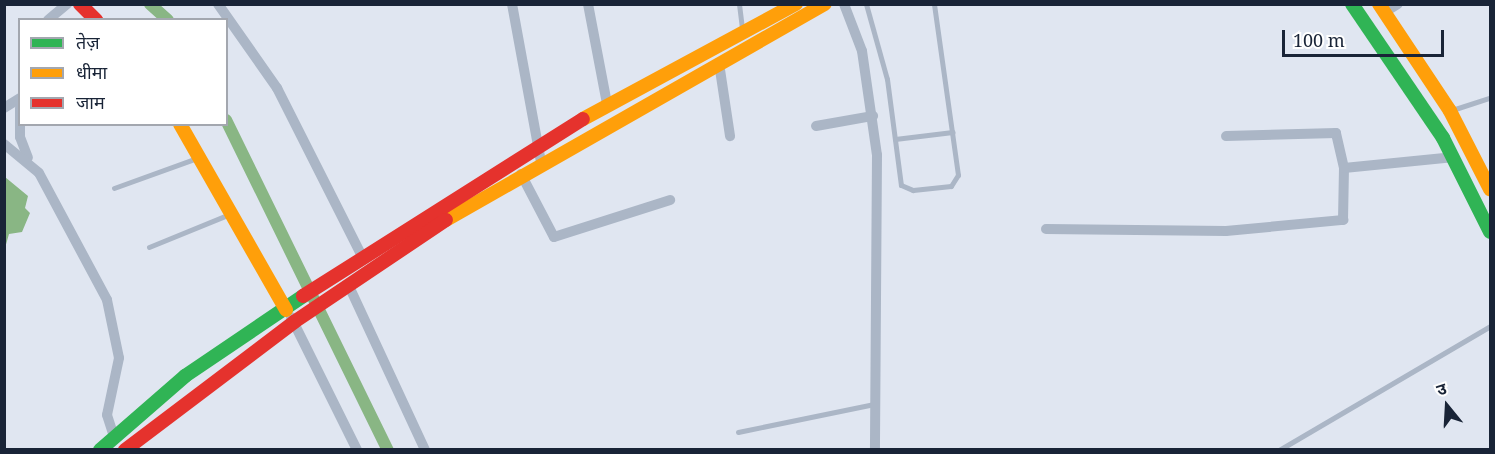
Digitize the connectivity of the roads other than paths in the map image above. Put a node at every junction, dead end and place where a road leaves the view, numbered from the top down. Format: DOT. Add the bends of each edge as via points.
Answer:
graph roads {
  1 [pos="67,4"];
  2 [pos="80,4"];
  3 [pos="218,4"];
  4 [pos="512,4"];
  5 [pos="588,4"];
  6 [pos="738,4"];
  7 [pos="796,4"];
  8 [pos="825,4"];
  9 [pos="844,4"];
  10 [pos="866,4"];
  11 [pos="934,4"];
  12 [pos="1352,4"];
  13 [pos="1398,4"];
  14 [pos="1382,8"];
  15 [pos="50,18"];
  16 [pos="94,18"];
  17 [pos="228,18"];
  18 [pos="228,18"];
  19 [pos="742,34"];
  20 [pos="719,63"];
  21 [pos="1491,98"];
  22 [pos="18,99"];
  23 [pos="607,104"];
  24 [pos="4,108"];
  25 [pos="1450,111"];
  26 [pos="873,116"];
  27 [pos="20,126"];
  28 [pos="181,126"];
  29 [pos="816,126"];
  30 [pos="1460,128"];
  31 [pos="953,132"];
  32 [pos="730,136"];
  33 [pos="1226,136"];
  34 [pos="1443,138"];
  35 [pos="895,139"];
  36 [pos="4,144"];
  37 [pos="534,147"];
  38 [pos="200,157"];
  39 [pos="1454,157"];
  40 [pos="28,159"];
  41 [pos="541,162"];
  42 [pos="1344,168"];
  43 [pos="521,174"];
  44 [pos="114,188"];
  45 [pos="1491,189"];
  46 [pos="670,200"];
  47 [pos="233,213"];
  48 [pos="1046,229"];
  49 [pos="1491,232"];
  50 [pos="148,248"];
  51 [pos="362,256"];
  52 [pos="347,285"];
  53 [pos="286,310"];
  54 [pos="300,318"];
  55 [pos="1491,326"];
  56 [pos="877,404"];
  57 [pos="738,432"];
  58 [pos="114,436"];
  59 [pos="100,450"];
  60 [pos="125,450"];
  61 [pos="357,450"];
  62 [pos="425,450"];
  63 [pos="875,450"];
  64 [pos="1279,450"];
  1 -- 15 [label="street"];
  2 -- 16 [label="main road"];
  3 -- 18 [label="street"];
  4 -- 37 [label="street"];
  5 -- 23 [label="street"];
  6 -- 19 [label="lane"];
  7 -- 19 [label="main road"];
  8 -- 20 [label="main road"];
  9 -- 26 [label="street" via="862,51"];
  10 -- 35 [label="lane" via="887,79"];
  11 -- 31 [label="lane"];
  12 -- 34 [label="main road"];
  13 -- 14 [label="street"];
  14 -- 25 [label="main road"];
  17 -- 51 [label="street" via="277,88"];
  19 -- 23 [label="main road"];
  20 -- 32 [label="street"];
  20 -- 41 [label="main road"];
  21 -- 25 [label="lane"];
  22 -- 24 [label="street"];
  23 -- 37 [label="main road"];
  25 -- 30 [label="main road"];
  26 -- 29 [label="street"];
  26 -- 56 [label="street"];
  27 -- 40 [label="street"];
  28 -- 38 [label="main road"];
  30 -- 34 [label="main road"];
  30 -- 45 [label="main road"];
  31 -- 35 [label="lane"];
  31 -- 35 [label="lane" via="958,180 943,187 903,189"];
  33 -- 42 [label="street" via="1332,132 1340,138"];
  34 -- 39 [label="main road"];
  36 -- 40 [label="street"];
  37 -- 41 [label="street"];
  37 -- 51 [label="main road"];
  38 -- 44 [label="lane"];
  38 -- 47 [label="main road"];
  39 -- 42 [label="street"];
  39 -- 49 [label="main road"];
  40 -- 58 [label="street" via="108,300 118,358 107,415"];
  41 -- 43 [label="main road"];
  42 -- 48 [label="street" via="1346,211 1335,224 1226,231"];
  43 -- 46 [label="street" via="554,237"];
  43 -- 52 [label="main road"];
  47 -- 50 [label="lane"];
  47 -- 53 [label="main road"];
  51 -- 53 [label="main road"];
  52 -- 54 [label="main road"];
  52 -- 62 [label="street"];
  53 -- 54 [label="street"];
  53 -- 58 [label="main road" via="185,376"];
  54 -- 60 [label="main road"];
  54 -- 61 [label="street"];
  55 -- 64 [label="lane"];
  56 -- 57 [label="lane"];
  56 -- 63 [label="street"];
  58 -- 59 [label="main road"];
}
